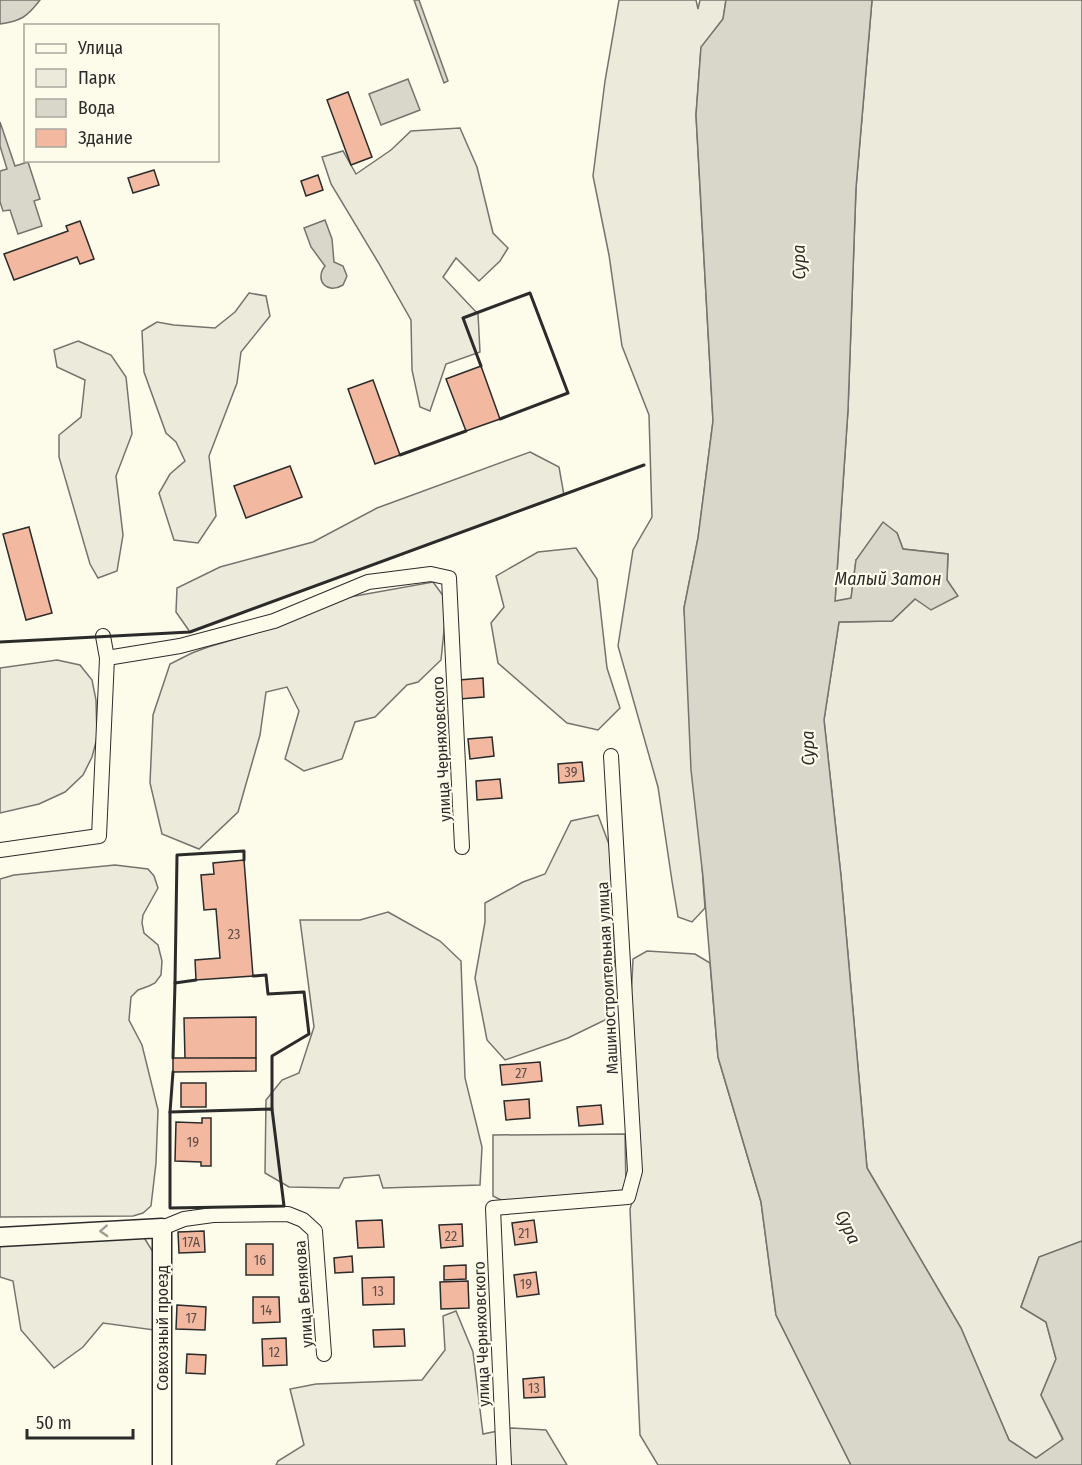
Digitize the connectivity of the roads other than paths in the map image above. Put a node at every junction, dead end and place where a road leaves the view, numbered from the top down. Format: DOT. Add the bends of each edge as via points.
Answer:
graph roads {
  1 [pos="103,636"];
  2 [pos="107,658"];
  3 [pos="611,756"];
  4 [pos="462,847"];
  5 [pos="0,850"];
  6 [pos="493,1208"];
  7 [pos="162,1228"];
  8 [pos="0,1237"];
  9 [pos="324,1354"];
  10 [pos="503,1462"];
  11 [pos="162,1465"];
  1 -- 2 [label="street"];
  2 -- 4 [label="street, улица Черняховского" via="180,646 274,621 368,582 431,574 449,578"];
  2 -- 5 [label="street" via="99,836"];
  3 -- 6 [label="street, Машиностроительная улица" via="635,1171 628,1197"];
  6 -- 10 [label="street, улица Черняховского"];
  7 -- 8 [label="main road, one-way"];
  7 -- 9 [label="street, улица Белякова" via="184,1219 213,1215 288,1214 303,1220 315,1231"];
  7 -- 11 [label="main road, Совхозный проезд"];
}
